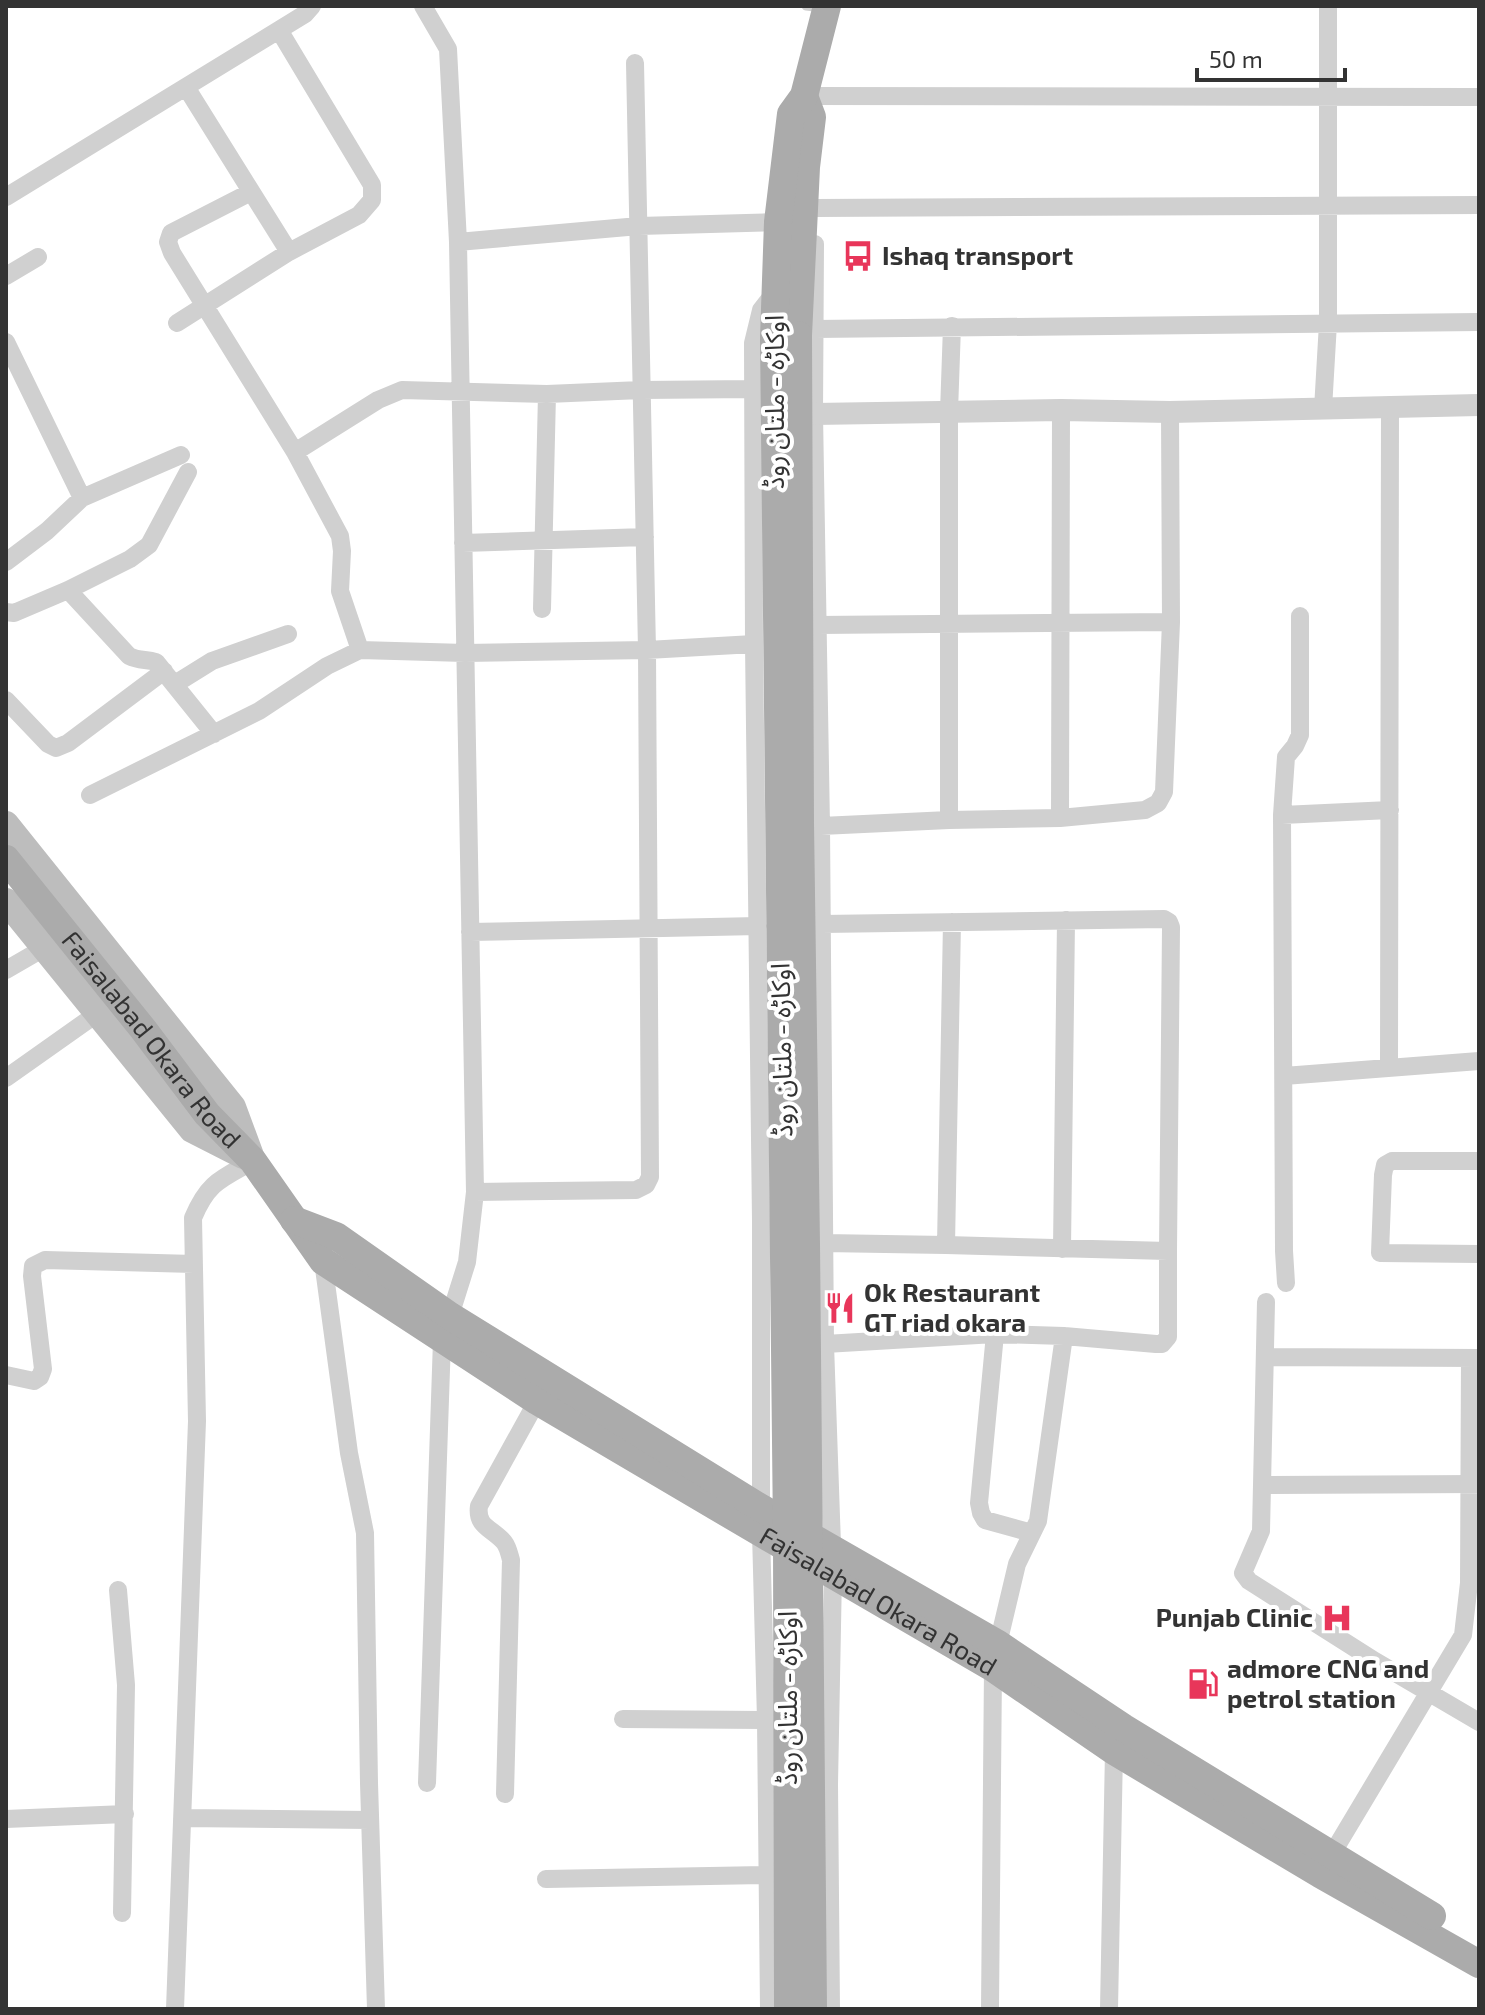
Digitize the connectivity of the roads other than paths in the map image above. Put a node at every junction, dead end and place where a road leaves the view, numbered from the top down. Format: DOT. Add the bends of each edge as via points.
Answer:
graph roads {
  1 [pos="312,6"];
  2 [pos="423,6"];
  3 [pos="1328,6"];
  4 [pos="820,7"];
  5 [pos="279,30"];
  6 [pos="635,63"];
  7 [pos="186,87"];
  8 [pos="804,96"];
  9 [pos="1327,97"];
  10 [pos="1479,97"];
  11 [pos="806,167"];
  12 [pos="251,192"];
  13 [pos="6,197"];
  14 [pos="1479,205"];
  15 [pos="1329,206"];
  16 [pos="815,208"];
  17 [pos="778,222"];
  18 [pos="639,226"];
  19 [pos="458,242"];
  20 [pos="289,252"];
  21 [pos="38,257"];
  22 [pos="6,276"];
  23 [pos="775,292"];
  24 [pos="204,305"];
  25 [pos="1479,322"];
  26 [pos="177,323"];
  27 [pos="1328,323"];
  28 [pos="952,326"];
  29 [pos="796,334"];
  30 [pos="6,342"];
  31 [pos="14,374"];
  32 [pos="753,389"];
  33 [pos="641,390"];
  34 [pos="461,392"];
  35 [pos="547,394"];
  36 [pos="1390,405"];
  37 [pos="1479,405"];
  38 [pos="1323,409"];
  39 [pos="1061,410"];
  40 [pos="949,412"];
  41 [pos="1170,412"];
  42 [pos="814,414"];
  43 [pos="295,452"];
  44 [pos="82,498"];
  45 [pos="645,537"];
  46 [pos="543,541"];
  47 [pos="463,543"];
  48 [pos="6,562"];
  49 [pos="68,590"];
  50 [pos="542,609"];
  51 [pos="6,612"];
  52 [pos="1300,616"];
  53 [pos="1171,622"];
  54 [pos="1061,623"];
  55 [pos="949,624"];
  56 [pos="817,625"];
  57 [pos="288,634"];
  58 [pos="754,644"];
  59 [pos="360,650"];
  60 [pos="647,650"];
  61 [pos="465,653"];
  62 [pos="170,678"];
  63 [pos="6,700"];
  64 [pos="214,734"];
  65 [pos="90,795"];
  66 [pos="1390,810"];
  67 [pos="1282,815"];
  68 [pos="1060,818"];
  69 [pos="949,820"];
  70 [pos="6,824"];
  71 [pos="821,826"];
  72 [pos="6,859"];
  73 [pos="6,901"];
  74 [pos="1066,920"];
  75 [pos="952,922"];
  76 [pos="822,924"];
  77 [pos="758,926"];
  78 [pos="649,928"];
  79 [pos="470,932"];
  80 [pos="44,948"];
  81 [pos="6,970"];
  82 [pos="98,1013"];
  83 [pos="1479,1061"];
  84 [pos="1389,1068"];
  85 [pos="1284,1076"];
  86 [pos="6,1078"];
  87 [pos="253,1161"];
  88 [pos="1479,1161"];
  89 [pos="475,1192"];
  90 [pos="294,1220"];
  91 [pos="824,1243"];
  92 [pos="946,1245"];
  93 [pos="1062,1249"];
  94 [pos="1168,1251"];
  95 [pos="1479,1254"];
  96 [pos="323,1261"];
  97 [pos="194,1264"];
  98 [pos="1286,1283"];
  99 [pos="1266,1302"];
  100 [pos="446,1328"];
  101 [pos="995,1334"];
  102 [pos="1064,1336"];
  103 [pos="825,1344"];
  104 [pos="1265,1357"];
  105 [pos="1475,1358"];
  106 [pos="6,1375"];
  107 [pos="537,1401"];
  108 [pos="1474,1484"];
  109 [pos="1262,1485"];
  110 [pos="761,1521"];
  111 [pos="1032,1533"];
  112 [pos="832,1562"];
  113 [pos="118,1590"];
  114 [pos="1473,1610"];
  115 [pos="996,1656"];
  116 [pos="1430,1693"];
  117 [pos="623,1719"];
  118 [pos="766,1720"];
  119 [pos="1479,1722"];
  120 [pos="1114,1751"];
  121 [pos="427,1783"];
  122 [pos="505,1794"];
  123 [pos="125,1814"];
  124 [pos="182,1818"];
  125 [pos="6,1819"];
  126 [pos="370,1820"];
  127 [pos="1332,1854"];
  128 [pos="767,1875"];
  129 [pos="546,1879"];
  130 [pos="122,1913"];
  131 [pos="1479,1946"];
  132 [pos="1479,1964"];
  133 [pos="175,2009"];
  134 [pos="376,2009"];
  135 [pos="769,2009"];
  136 [pos="788,2009"];
  137 [pos="813,2009"];
  138 [pos="831,2009"];
  139 [pos="990,2009"];
  140 [pos="1109,2009"];
  1 -- 5 [label="street"];
  2 -- 19 [label="street" via="448,49"];
  3 -- 9 [label="street"];
  4 -- 8 [label="main road, اوکاڑہ - ملتان روڈ"];
  5 -- 7 [label="street"];
  5 -- 20 [label="street" via="372,185 372,200 359,215"];
  6 -- 18 [label="street"];
  7 -- 12 [label="street"];
  7 -- 13 [label="street"];
  8 -- 9 [label="street"];
  8 -- 11 [label="main road, اوکاڑہ - ملتان روڈ" via="812,117"];
  8 -- 17 [label="main road, اوکاڑہ - ملتان روڈ" via="791,114"];
  9 -- 10 [label="street"];
  9 -- 15 [label="street"];
  11 -- 16 [label="street"];
  11 -- 29 [label="main road, اوکاڑہ - ملتان روڈ"];
  12 -- 20 [label="street"];
  12 -- 24 [label="street" via="171,233 172,253"];
  14 -- 15 [label="street"];
  15 -- 16 [label="street"];
  15 -- 27 [label="street"];
  16 -- 29 [label="street"];
  17 -- 18 [label="street"];
  17 -- 23 [label="main road, اوکاڑہ - ملتان روڈ"];
  18 -- 19 [label="street"];
  18 -- 33 [label="street"];
  19 -- 34 [label="street"];
  20 -- 24 [label="street"];
  21 -- 22 [label="street"];
  23 -- 29 [label="main road, اوکاڑہ - ملتان روڈ"];
  23 -- 32 [label="street" via="761,310 754,332"];
  24 -- 26 [label="street"];
  24 -- 43 [label="street"];
  25 -- 27 [label="street"];
  27 -- 28 [label="street"];
  27 -- 38 [label="street"];
  28 -- 29 [label="street"];
  28 -- 40 [label="street"];
  29 -- 42 [label="street"];
  29 -- 136 [label="main road, اوکاڑہ - ملتان روڈ, bridge"];
  29 -- 137 [label="main road, اوکاڑہ - ملتان روڈ, bridge"];
  30 -- 31 [label="street"];
  31 -- 44 [label="street"];
  32 -- 33 [label="street"];
  32 -- 58 [label="street"];
  33 -- 35 [label="street"];
  33 -- 45 [label="street"];
  34 -- 35 [label="street"];
  34 -- 43 [label="street" via="402,390"];
  34 -- 47 [label="street"];
  35 -- 46 [label="street"];
  36 -- 37 [label="street"];
  36 -- 38 [label="street"];
  36 -- 66 [label="street"];
  38 -- 41 [label="street"];
  39 -- 40 [label="street"];
  39 -- 41 [label="street"];
  39 -- 54 [label="street"];
  40 -- 42 [label="street"];
  40 -- 55 [label="street"];
  41 -- 53 [label="street"];
  42 -- 56 [label="street"];
  43 -- 59 [label="street" via="340,536 340,591"];
  44 -- 48 [label="street"];
  44 -- 49 [label="street" via="184,463 149,545"];
  45 -- 46 [label="street"];
  45 -- 60 [label="street"];
  46 -- 47 [label="street"];
  46 -- 50 [label="street"];
  47 -- 61 [label="street"];
  49 -- 51 [label="street"];
  49 -- 62 [label="street" via="129,656 156,662"];
  52 -- 67 [label="street" via="1300,735 1286,757"];
  53 -- 54 [label="street"];
  53 -- 68 [label="street" via="1164,792 1158,803 1145,810"];
  54 -- 55 [label="street"];
  54 -- 68 [label="street"];
  55 -- 56 [label="street"];
  55 -- 69 [label="street"];
  56 -- 71 [label="street"];
  57 -- 62 [label="street"];
  58 -- 60 [label="street"];
  58 -- 77 [label="street"];
  59 -- 61 [label="street"];
  59 -- 64 [label="street"];
  60 -- 61 [label="street"];
  60 -- 78 [label="street"];
  61 -- 79 [label="street"];
  62 -- 63 [label="street" via="56,748"];
  62 -- 64 [label="street"];
  64 -- 65 [label="street"];
  66 -- 67 [label="street"];
  66 -- 84 [label="street"];
  67 -- 85 [label="street"];
  68 -- 69 [label="street"];
  69 -- 71 [label="street"];
  70 -- 87 [label="main road" via="233,1107"];
  71 -- 76 [label="street"];
  72 -- 87 [label="main road, Faisalabad Okara Road" via="207,1114"];
  73 -- 80 [label="main road"];
  74 -- 75 [label="street"];
  74 -- 93 [label="street"];
  74 -- 94 [label="street" via="1164,919 1171,927"];
  75 -- 76 [label="street"];
  75 -- 92 [label="street"];
  76 -- 91 [label="street"];
  77 -- 78 [label="street"];
  77 -- 110 [label="street"];
  78 -- 79 [label="street"];
  78 -- 89 [label="street" via="646,1185 636,1190"];
  79 -- 89 [label="street"];
  80 -- 81 [label="street"];
  80 -- 82 [label="main road"];
  82 -- 86 [label="street"];
  82 -- 87 [label="main road" via="192,1130"];
  83 -- 84 [label="street"];
  84 -- 85 [label="street"];
  85 -- 98 [label="street"];
  87 -- 90 [label="main road, Faisalabad Okara Road"];
  87 -- 97 [label="street" via="201,1198 193,1218"];
  88 -- 95 [label="street" via="1385,1165 1380,1253"];
  89 -- 100 [label="street" via="467,1262"];
  90 -- 96 [label="main road, Faisalabad Okara Road"];
  90 -- 100 [label="main road, Faisalabad Okara Road" via="336,1236"];
  91 -- 92 [label="street"];
  91 -- 103 [label="street"];
  92 -- 93 [label="street"];
  93 -- 94 [label="street"];
  94 -- 102 [label="street" via="1168,1337 1162,1344"];
  96 -- 100 [label="main road, Faisalabad Okara Road"];
  96 -- 126 [label="street" via="365,1533"];
  97 -- 106 [label="street" via="45,1260 33,1266 43,1369 34,1381"];
  97 -- 124 [label="street" via="197,1421"];
  99 -- 104 [label="street"];
  100 -- 107 [label="main road, Faisalabad Okara Road"];
  100 -- 110 [label="main road, Faisalabad Okara Road"];
  100 -- 121 [label="street"];
  101 -- 102 [label="street"];
  101 -- 103 [label="street"];
  101 -- 111 [label="street" via="979,1503 985,1520"];
  102 -- 111 [label="street"];
  103 -- 112 [label="street"];
  104 -- 105 [label="street"];
  104 -- 109 [label="street"];
  105 -- 108 [label="street"];
  107 -- 110 [label="main road, Faisalabad Okara Road"];
  107 -- 122 [label="street" via="478,1514 480,1524 503,1540 511,1560"];
  108 -- 109 [label="street"];
  108 -- 114 [label="street" via="1469,1583"];
  109 -- 116 [label="street" via="1261,1531 1243,1573 1249,1581"];
  110 -- 112 [label="main road, Faisalabad Okara Road"];
  110 -- 118 [label="street"];
  111 -- 115 [label="street" via="1017,1564"];
  112 -- 115 [label="main road, Faisalabad Okara Road"];
  112 -- 138 [label="street"];
  113 -- 123 [label="street" via="126,1685"];
  114 -- 116 [label="street"];
  115 -- 120 [label="main road, Faisalabad Okara Road"];
  115 -- 127 [label="main road, Faisalabad Okara Road"];
  115 -- 139 [label="street"];
  116 -- 119 [label="street"];
  116 -- 127 [label="street"];
  117 -- 118 [label="street"];
  118 -- 128 [label="street"];
  120 -- 132 [label="main road, Faisalabad Okara Road"];
  120 -- 140 [label="street"];
  123 -- 125 [label="street"];
  123 -- 130 [label="street"];
  124 -- 126 [label="street"];
  124 -- 133 [label="street"];
  126 -- 134 [label="street"];
  127 -- 131 [label="main road, Faisalabad Okara Road"];
  128 -- 129 [label="street"];
  128 -- 135 [label="street"];
}
